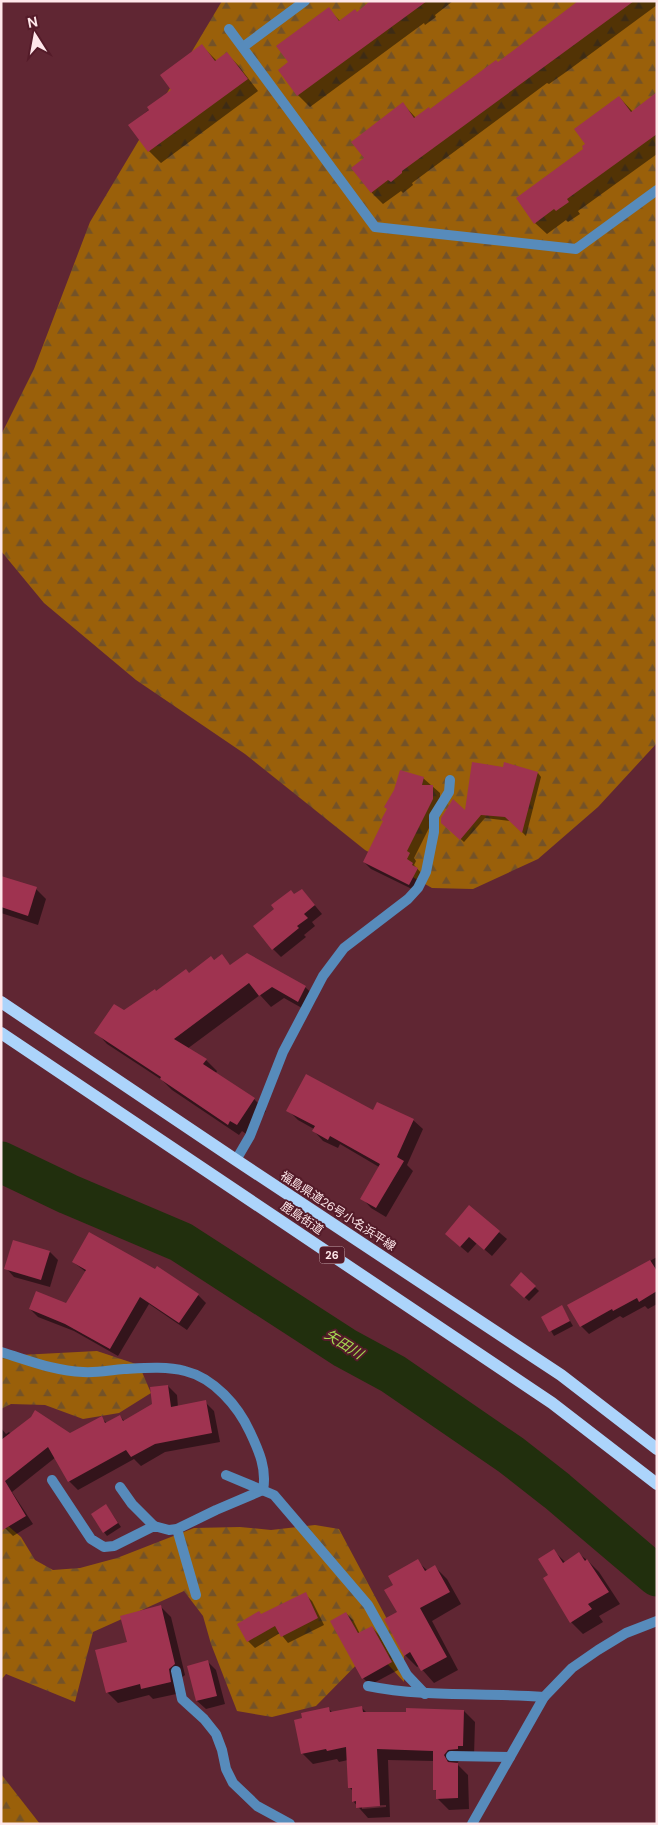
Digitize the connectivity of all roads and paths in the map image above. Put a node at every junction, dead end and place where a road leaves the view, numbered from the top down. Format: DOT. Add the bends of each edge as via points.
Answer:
graph roads {
  1 [pos="305,1"];
  2 [pos="229,29"];
  3 [pos="243,47"];
  4 [pos="657,190"];
  5 [pos="450,780"];
  6 [pos="1,1002"];
  7 [pos="1,1033"];
  8 [pos="236,1160"];
  9 [pos="1,1352"];
  10 [pos="657,1449"];
  11 [pos="226,1475"];
  12 [pos="52,1480"];
  13 [pos="657,1484"];
  14 [pos="120,1487"];
  15 [pos="263,1490"];
  16 [pos="154,1526"];
  17 [pos="177,1529"];
  18 [pos="196,1595"];
  19 [pos="657,1621"];
  20 [pos="176,1671"];
  21 [pos="368,1686"];
  22 [pos="425,1694"];
  23 [pos="544,1697"];
  24 [pos="452,1756"];
  25 [pos="510,1757"];
  26 [pos="290,1824"];
  27 [pos="472,1824"];
  1 -- 3 [label="street"];
  2 -- 3 [label="street"];
  3 -- 4 [label="street" via="375,227 576,249"];
  5 -- 8 [label="street" via="449,792 434,816 426,872 418,888 344,948 323,976 283,1052 250,1136"];
  6 -- 8 [label="main road, 福島県道26号小名浜平線 / 26"];
  7 -- 13 [label="main road, 鹿島街道 / 26" via="552,1403"];
  8 -- 10 [label="main road, 福島県道26号小名浜平線 / 26" via="561,1375"];
  9 -- 15 [label="street" via="51,1368 83,1372 166,1368 196,1374 223,1392 242,1416 263,1464"];
  11 -- 15 [label="street"];
  12 -- 16 [label="street" via="91,1538 104,1547 114,1546"];
  14 -- 16 [label="street"];
  15 -- 17 [label="street"];
  15 -- 22 [label="street" via="274,1495 368,1605 407,1675"];
  16 -- 17 [label="street"];
  17 -- 18 [label="street"];
  19 -- 23 [label="street" via="626,1633 598,1650 572,1668"];
  20 -- 26 [label="street" via="182,1699 216,1734 233,1783 257,1806"];
  21 -- 22 [label="street"];
  22 -- 23 [label="street"];
  23 -- 25 [label="street"];
  24 -- 25 [label="street"];
  25 -- 27 [label="street"];
}
